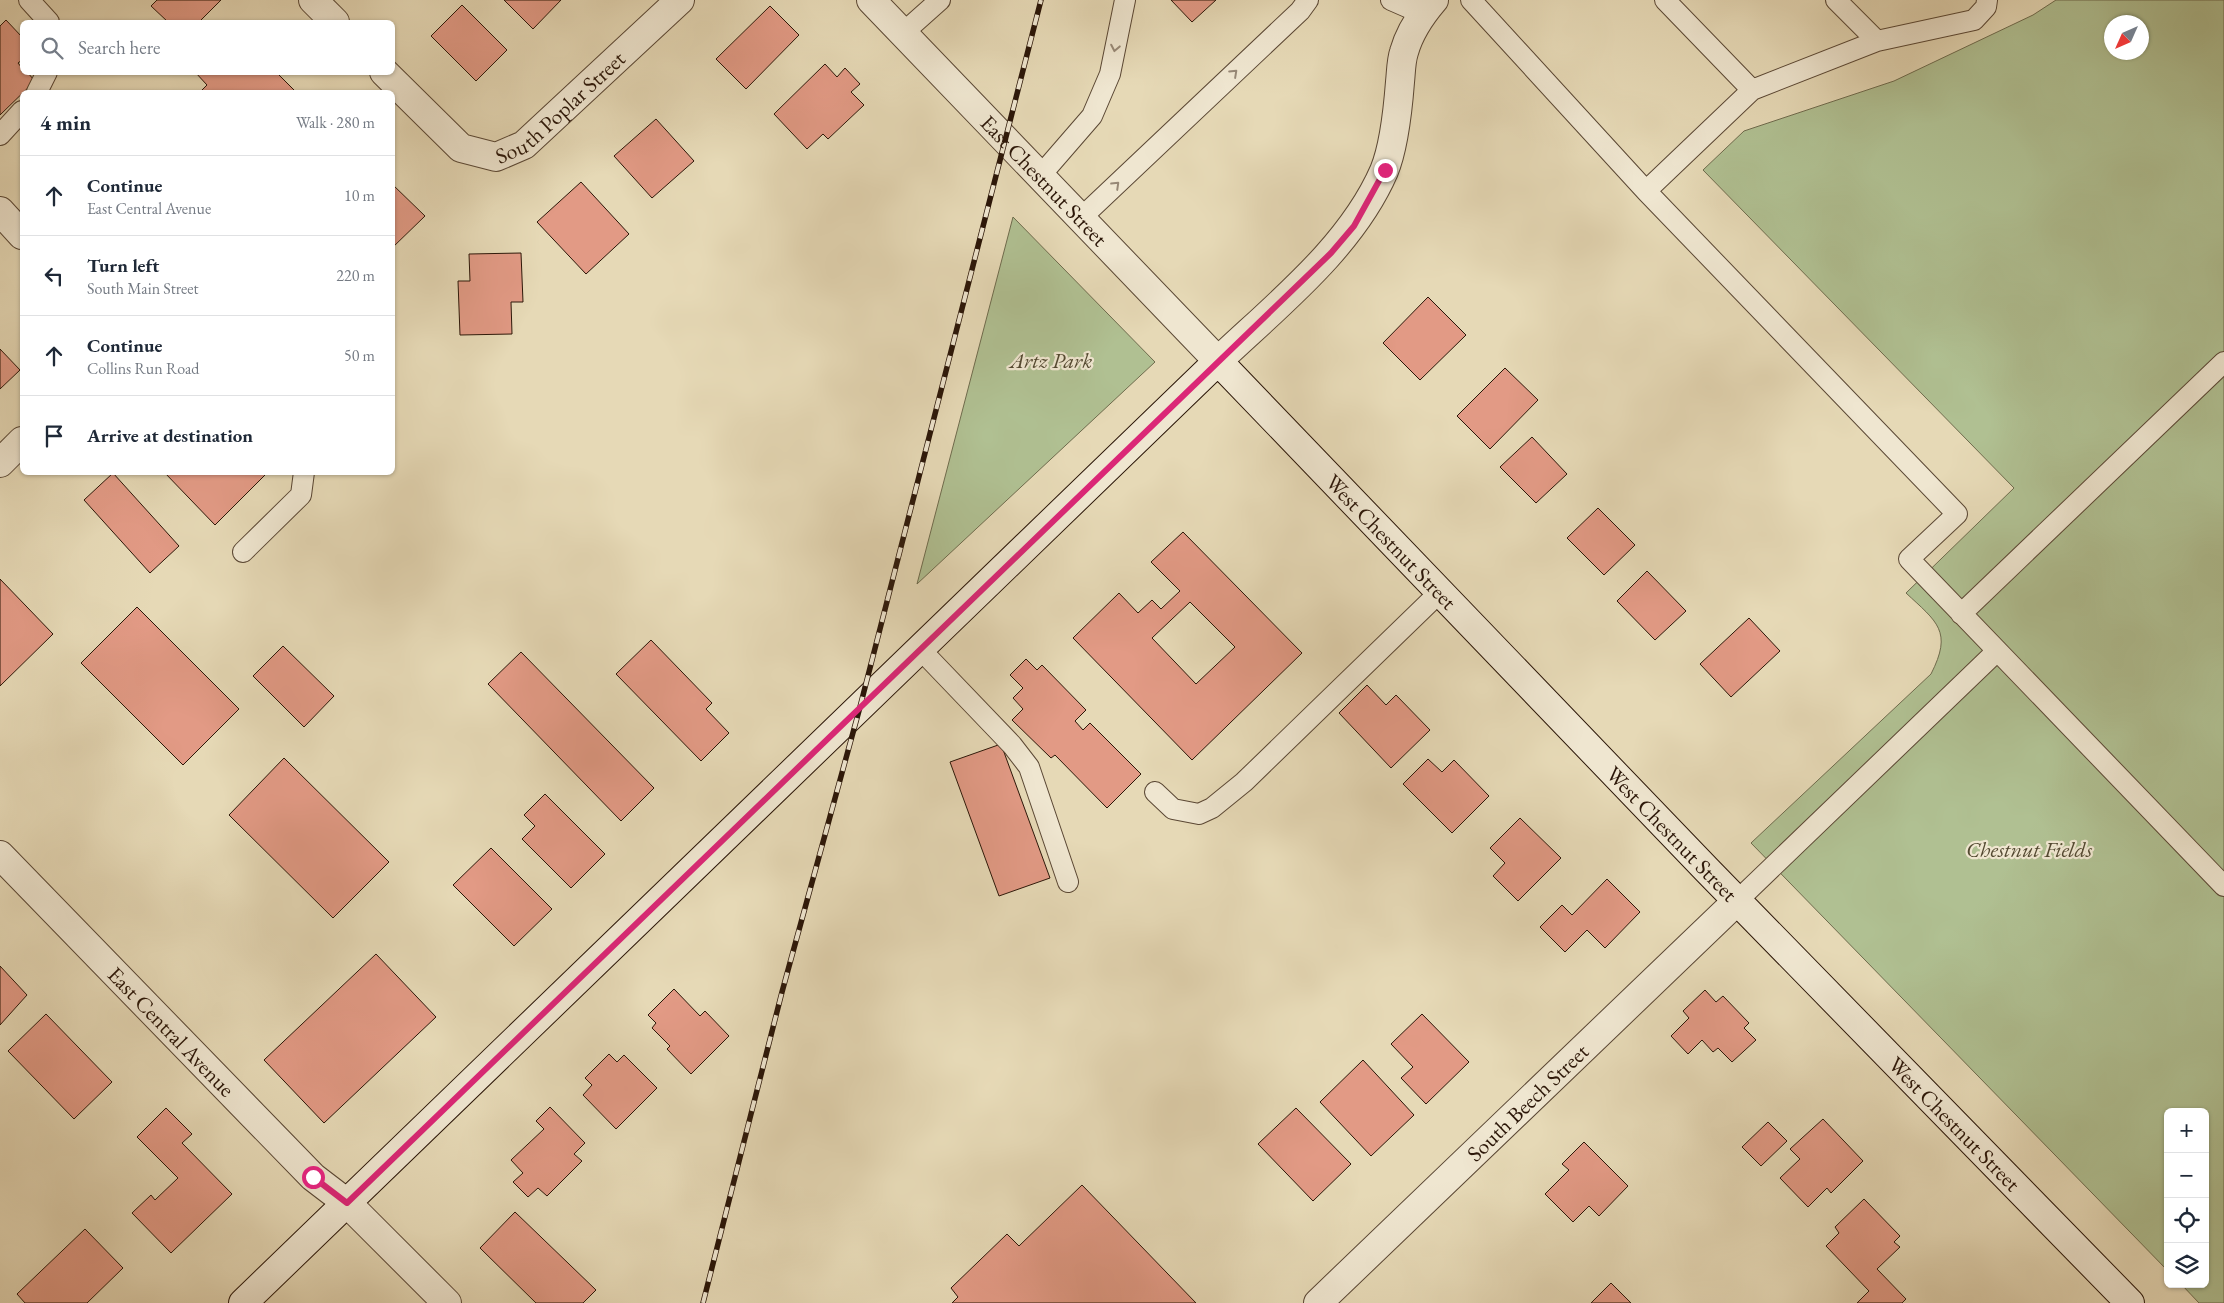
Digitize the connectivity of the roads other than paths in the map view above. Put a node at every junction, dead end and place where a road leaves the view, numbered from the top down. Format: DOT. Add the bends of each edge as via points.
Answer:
graph roads {
  1 [pos="29,0"];
  2 [pos="313,0"];
  3 [pos="680,0"];
  4 [pos="871,0"];
  5 [pos="940,0"];
  6 [pos="1125,0"];
  7 [pos="1308,0"];
  8 [pos="1391,0"];
  9 [pos="1471,0"];
  10 [pos="1664,0"];
  11 [pos="1836,0"];
  12 [pos="1987,0"];
  13 [pos="1429,7"];
  14 [pos="47,20"];
  15 [pos="333,20"];
  16 [pos="903,33"];
  17 [pos="1877,41"];
  18 [pos="46,75"];
  19 [pos="389,83"];
  20 [pos="38,90"];
  21 [pos="1752,90"];
  22 [pos="20,113"];
  23 [pos="0,136"];
  24 [pos="1040,176"];
  25 [pos="1646,191"];
  26 [pos="0,211"];
  27 [pos="1081,218"];
  28 [pos="20,232"];
  29 [pos="1218,361"];
  30 [pos="2224,362"];
  31 [pos="20,443"];
  32 [pos="0,463"];
  33 [pos="304,475"];
  34 [pos="243,552"];
  35 [pos="1440,592"];
  36 [pos="1961,614"];
  37 [pos="920,649"];
  38 [pos="1997,651"];
  39 [pos="1154,792"];
  40 [pos="0,855"];
  41 [pos="1068,882"];
  42 [pos="2224,886"];
  43 [pos="1737,901"];
  44 [pos="347,1203"];
  45 [pos="243,1303"];
  46 [pos="447,1303"];
  47 [pos="1318,1303"];
  48 [pos="2130,1303"];
  1 -- 14 [label="lane"];
  2 -- 15 [label="main road"];
  3 -- 19 [label="main road, South Poplar Street" via="524,145 496,157 461,148"];
  4 -- 16 [label="main road, East Chestnut Street"];
  5 -- 16 [label="lane"];
  6 -- 24 [label="lane, one-way" via="1110,74 1092,116"];
  27 -- 7 [label="lane, one-way"];
  8 -- 13 [label="lane"];
  9 -- 25 [label="lane"];
  10 -- 21 [label="lane"];
  11 -- 17 [label="lane"];
  12 -- 17 [label="lane" via="1986,7 1974,20"];
  13 -- 29 [label="main road" via="1404,52 1397,117 1385,170 1354,226 1331,253"];
  16 -- 24 [label="main road, East Chestnut Street"];
  17 -- 21 [label="lane"];
  18 -- 20 [label="lane"];
  21 -- 25 [label="lane"];
  22 -- 23 [label="lane"];
  24 -- 27 [label="main road, East Chestnut Street"];
  25 -- 36 [label="lane" via="1957,514 1909,559"];
  26 -- 28 [label="main road"];
  27 -- 29 [label="main road, East Chestnut Street"];
  29 -- 35 [label="main road, West Chestnut Street"];
  29 -- 37 [label="main road"];
  30 -- 36 [label="lane"];
  31 -- 32 [label="main road"];
  33 -- 34 [label="lane" via="301,495"];
  35 -- 39 [label="lane" via="1244,782 1212,808 1199,814 1173,809"];
  35 -- 43 [label="main road, West Chestnut Street"];
  36 -- 38 [label="lane"];
  37 -- 41 [label="lane" via="1029,767"];
  37 -- 44 [label="main road"];
  38 -- 42 [label="lane"];
  38 -- 43 [label="lane"];
  40 -- 44 [label="main road, East Central Avenue" via="313,1177"];
  43 -- 47 [label="main road, South Beech Street"];
  43 -- 48 [label="main road, West Chestnut Street"];
  44 -- 45 [label="main road"];
  44 -- 46 [label="main road, East Central Avenue"];
}
